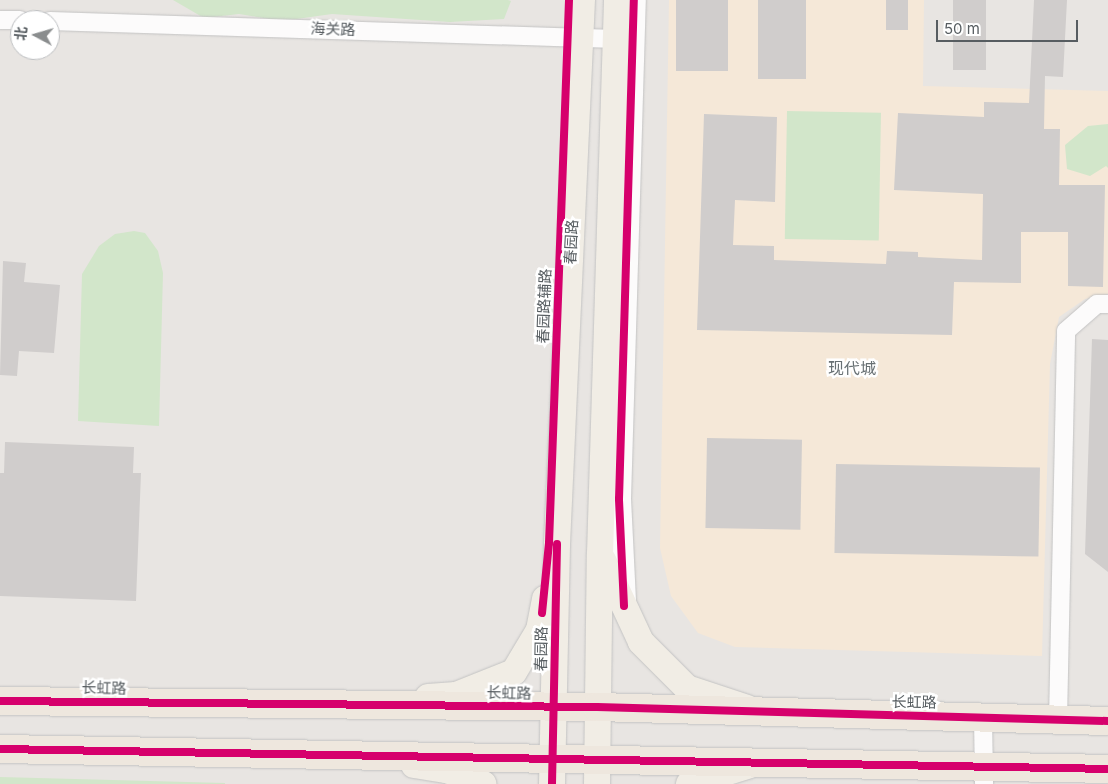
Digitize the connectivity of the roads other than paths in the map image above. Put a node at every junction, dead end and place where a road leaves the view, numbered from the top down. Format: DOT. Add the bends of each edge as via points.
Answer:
graph roads {
  1 [pos="569,0"];
  2 [pos="582,0"];
  3 [pos="617,0"];
  4 [pos="634,0"];
  5 [pos="60,21"];
  6 [pos="574,36"];
  7 [pos="616,39"];
  8 [pos="1108,304"];
  9 [pos="557,544"];
  10 [pos="600,554"];
  11 [pos="624,606"];
  12 [pos="542,614"];
  13 [pos="0,701"];
  14 [pos="352,704"];
  15 [pos="554,707"];
  16 [pos="597,707"];
  17 [pos="757,711"];
  18 [pos="983,717"];
  19 [pos="1058,720"];
  20 [pos="1108,721"];
  21 [pos="0,749"];
  22 [pos="349,756"];
  23 [pos="752,764"];
  24 [pos="1108,769"];
  25 [pos="552,772"];
  26 [pos="597,773"];
  27 [pos="985,776"];
  28 [pos="483,784"];
  29 [pos="688,784"];
  1 -- 6 [label="street, 春园路辅路"];
  2 -- 6 [label="main road, 春园路"];
  3 -- 7 [label="main road"];
  4 -- 11 [label="street" via="619,499"];
  5 -- 6 [label="street, 海关路"];
  6 -- 7 [label="street, 海关路"];
  6 -- 9 [label="main road, 春园路"];
  6 -- 12 [label="street, 春园路辅路" via="549,543"];
  7 -- 10 [label="main road"];
  8 -- 19 [label="street" via="1097,304 1066,331"];
  9 -- 12 [label="main road"];
  9 -- 15 [label="main road, 春园路"];
  10 -- 11 [label="main road"];
  10 -- 16 [label="main road"];
  11 -- 17 [label="main road" via="641,642 687,688"];
  12 -- 14 [label="main road" via="539,630 514,672 456,695"];
  13 -- 14 [label="highway, 长虹路"];
  14 -- 15 [label="highway, 长虹路"];
  15 -- 16 [label="highway, 长虹路"];
  15 -- 25 [label="main road, 春园路"];
  16 -- 17 [label="highway, 长虹路"];
  16 -- 26 [label="main road"];
  17 -- 18 [label="highway, 长虹路"];
  18 -- 19 [label="highway, 长虹路"];
  18 -- 27 [label="street"];
  19 -- 20 [label="highway, 长虹路"];
  21 -- 22 [label="highway"];
  22 -- 25 [label="highway"];
  22 -- 28 [label="main road" via="447,770"];
  23 -- 26 [label="highway"];
  23 -- 27 [label="highway"];
  23 -- 29 [label="main road"];
  24 -- 27 [label="highway"];
  25 -- 26 [label="highway"];
}
